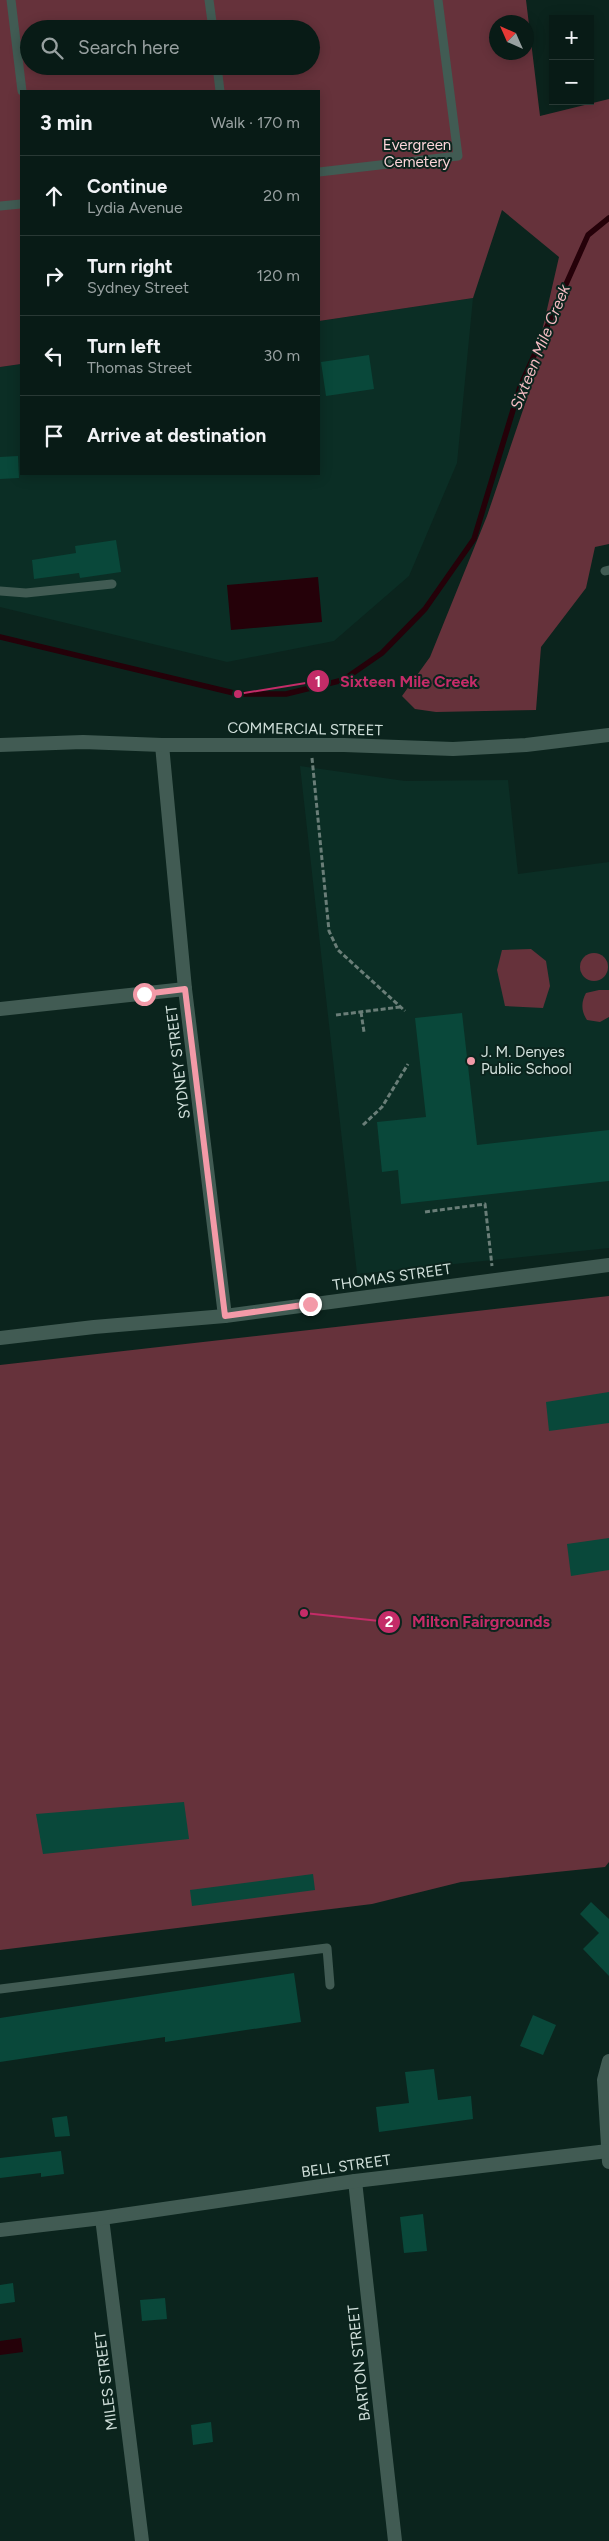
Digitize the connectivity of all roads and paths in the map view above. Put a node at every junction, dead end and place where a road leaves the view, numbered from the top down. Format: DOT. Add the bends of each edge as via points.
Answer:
graph roads {
  1 [pos="11,0"];
  2 [pos="209,0"];
  3 [pos="438,0"];
  4 [pos="212,20"];
  5 [pos="20,74"];
  6 [pos="20,75"];
  7 [pos="218,75"];
  8 [pos="22,90"];
  9 [pos="220,90"];
  10 [pos="320,172"];
  11 [pos="20,204"];
  12 [pos="0,206"];
  13 [pos="112,584"];
  14 [pos="0,591"];
  15 [pos="609,735"];
  16 [pos="162,745"];
  17 [pos="311,745"];
  18 [pos="0,746"];
  19 [pos="185,989"];
  20 [pos="400,1007"];
  21 [pos="0,1009"];
  22 [pos="405,1011"];
  23 [pos="361,1012"];
  24 [pos="336,1015"];
  25 [pos="364,1032"];
  26 [pos="408,1064"];
  27 [pos="363,1125"];
  28 [pos="425,1212"];
  29 [pos="609,1265"];
  30 [pos="494,1279"];
  31 [pos="225,1316"];
  32 [pos="0,1338"];
  33 [pos="330,1985"];
  34 [pos="0,1989"];
  35 [pos="609,2061"];
  36 [pos="608,2156"];
  37 [pos="355,2181"];
  38 [pos="102,2218"];
  39 [pos="0,2230"];
  40 [pos="142,2541"];
  41 [pos="395,2541"];
  1 -- 5 [label="lane"];
  2 -- 4 [label="lane"];
  3 -- 10 [label="lane" via="458,156"];
  6 -- 8 [label="lane"];
  7 -- 9 [label="lane"];
  11 -- 12 [label="lane"];
  13 -- 14 [label="lane" via="26,593"];
  15 -- 17 [label="street, COMMERCIAL STREET" via="526,745 453,749"];
  16 -- 17 [label="street, COMMERCIAL STREET"];
  16 -- 18 [label="street, COMMERCIAL STREET" via="83,742"];
  16 -- 19 [label="street, SYDNEY STREET"];
  17 -- 20 [label="path" via="329,931 338,950"];
  19 -- 21 [label="street"];
  19 -- 31 [label="street, SYDNEY STREET"];
  20 -- 22 [label="path"];
  20 -- 23 [label="path"];
  23 -- 24 [label="path"];
  23 -- 25 [label="path"];
  26 -- 27 [label="path" via="382,1107"];
  28 -- 30 [label="path" via="485,1204"];
  29 -- 30 [label="street, THOMAS STREET"];
  30 -- 31 [label="street, THOMAS STREET"];
  31 -- 32 [label="street, THOMAS STREET"];
  33 -- 34 [label="lane" via="326,1948"];
  35 -- 36 [label="street, BELL STREET" via="604,2080"];
  36 -- 37 [label="street, BELL STREET"];
  37 -- 38 [label="street, BELL STREET"];
  37 -- 41 [label="street, BARTON STREET"];
  38 -- 39 [label="street, BELL STREET"];
  38 -- 40 [label="street, MILES STREET"];
}
